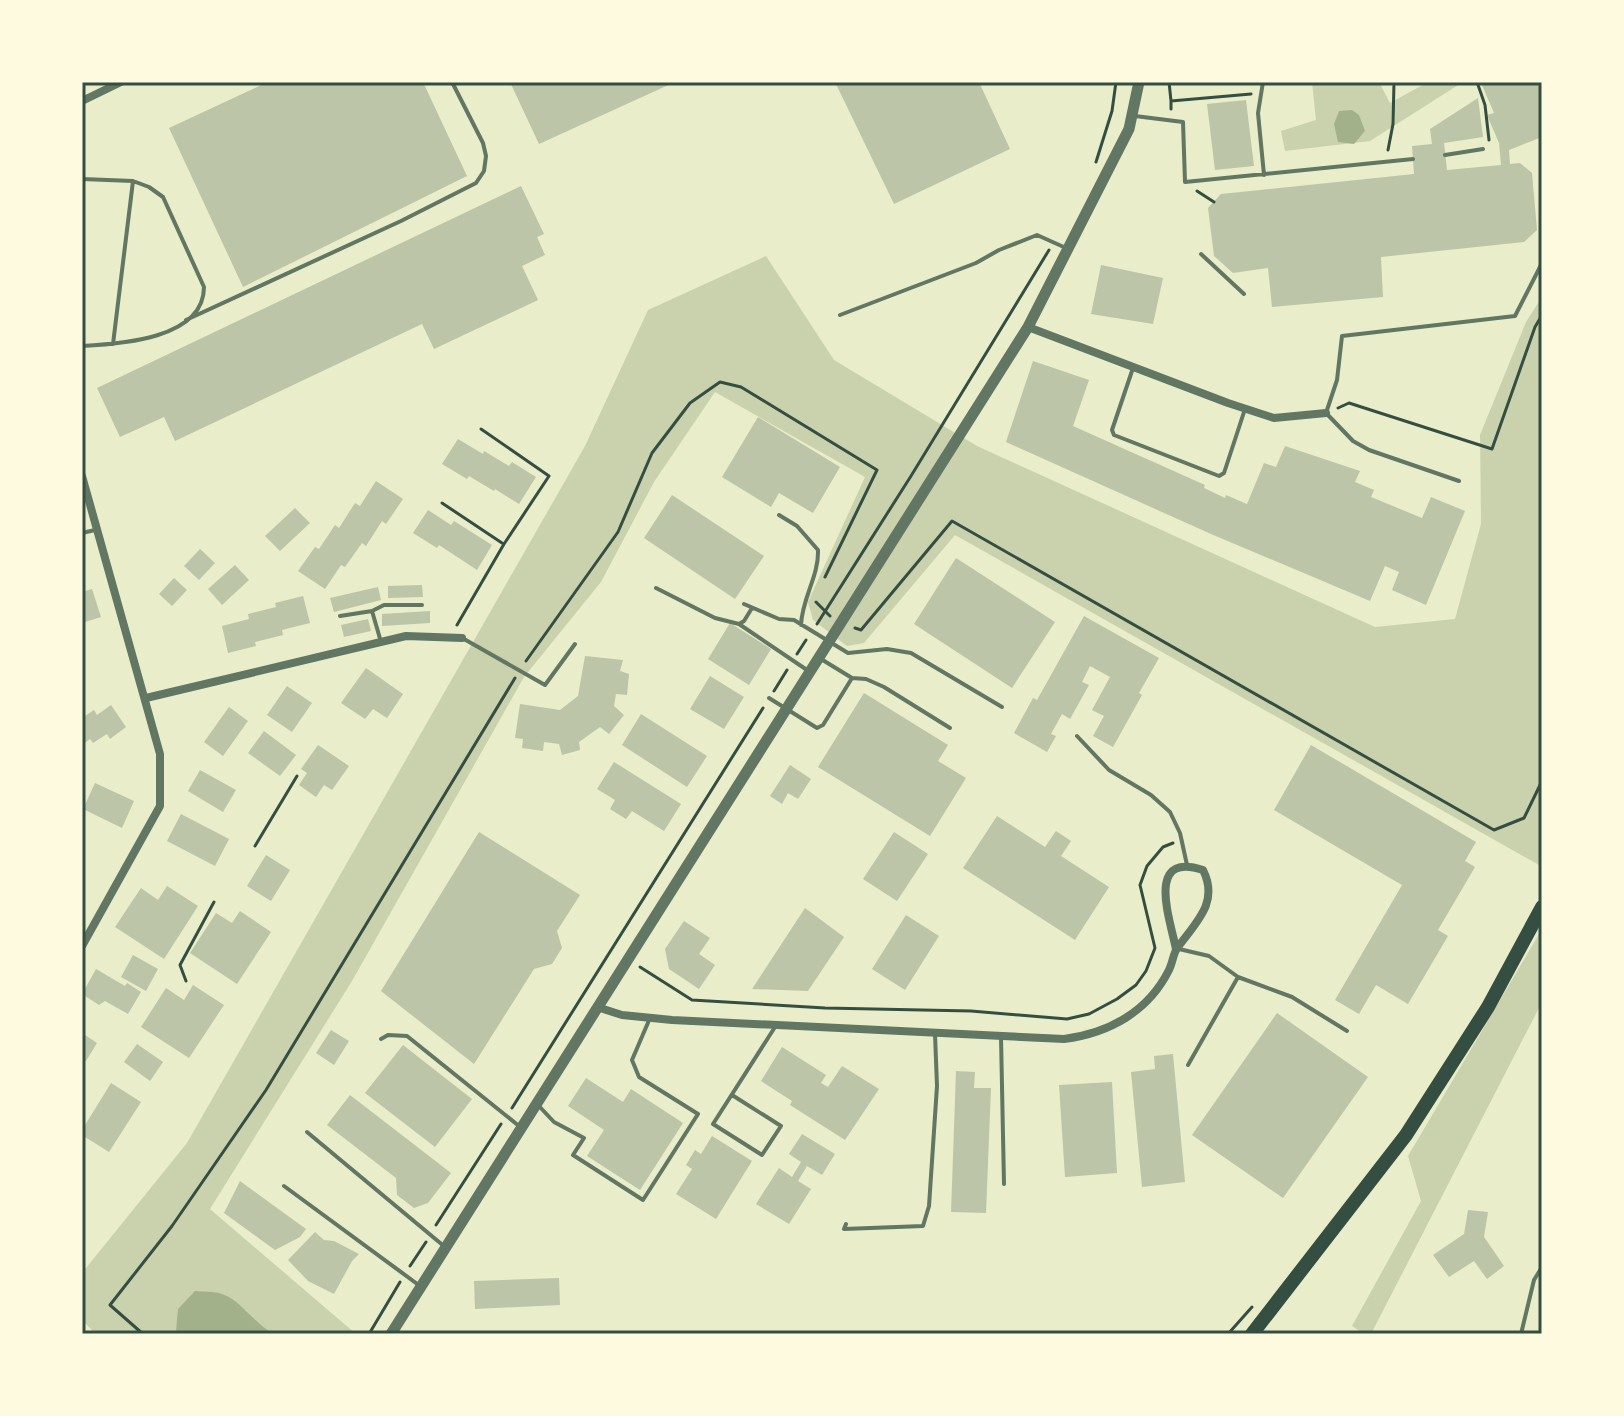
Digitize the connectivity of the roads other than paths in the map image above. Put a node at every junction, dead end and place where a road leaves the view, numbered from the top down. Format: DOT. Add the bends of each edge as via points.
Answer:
graph roads {
  1 [pos="121,82"];
  2 [pos="452,82"];
  3 [pos="1139,82"];
  4 [pos="1263,82"];
  5 [pos="82,101"];
  6 [pos="1133,115"];
  7 [pos="1483,149"];
  8 [pos="1445,155"];
  9 [pos="1413,159"];
  10 [pos="1264,175"];
  11 [pos="82,179"];
  12 [pos="133,181"];
  13 [pos="1068,249"];
  14 [pos="1201,254"];
  15 [pos="1542,263"];
  16 [pos="1244,294"];
  17 [pos="840,315"];
  18 [pos="186,320"];
  19 [pos="1028,327"];
  20 [pos="113,344"];
  21 [pos="82,346"];
  22 [pos="1134,367"];
  23 [pos="1245,409"];
  24 [pos="1326,413"];
  25 [pos="82,476"];
  26 [pos="1459,481"];
  27 [pos="779,515"];
  28 [pos="97,529"];
  29 [pos="82,533"];
  30 [pos="656,588"];
  31 [pos="744,604"];
  32 [pos="422,605"];
  33 [pos="752,608"];
  34 [pos="372,611"];
  35 [pos="340,616"];
  36 [pos="739,624"];
  37 [pos="801,625"];
  38 [pos="462,638"];
  39 [pos="381,642"];
  40 [pos="828,643"];
  41 [pos="575,644"];
  42 [pos="819,658"];
  43 [pos="810,672"];
  44 [pos="852,678"];
  45 [pos="146,698"];
  46 [pos="769,698"];
  47 [pos="1002,707"];
  48 [pos="786,709"];
  49 [pos="950,728"];
  50 [pos="1077,736"];
  51 [pos="1187,865"];
  52 [pos="1542,907"];
  53 [pos="82,946"];
  54 [pos="1176,949"];
  55 [pos="1238,977"];
  56 [pos="597,1007"];
  57 [pos="650,1018"];
  58 [pos="776,1025"];
  59 [pos="1347,1031"];
  60 [pos="935,1034"];
  61 [pos="1001,1037"];
  62 [pos="381,1039"];
  63 [pos="1188,1065"];
  64 [pos="732,1095"];
  65 [pos="536,1103"];
  66 [pos="521,1127"];
  67 [pos="307,1132"];
  68 [pos="1004,1184"];
  69 [pos="284,1186"];
  70 [pos="846,1224"];
  71 [pos="447,1249"];
  72 [pos="1542,1267"];
  73 [pos="422,1288"];
  74 [pos="391,1334"];
  75 [pos="1252,1334"];
  76 [pos="1521,1334"];
  1 -- 5 [label="street"];
  2 -- 18 [label="lane" via="483,143 484,171 476,183"];
  3 -- 6 [label="street"];
  4 -- 10 [label="lane" via="1258,113"];
  6 -- 10 [label="lane" via="1183,122 1185,182"];
  6 -- 13 [label="street"];
  7 -- 8 [label="lane"];
  9 -- 10 [label="lane"];
  11 -- 12 [label="lane"];
  12 -- 18 [label="lane" via="163,197 204,287 204,300"];
  12 -- 20 [label="lane"];
  13 -- 17 [label="lane" via="1037,235"];
  13 -- 19 [label="street"];
  14 -- 16 [label="lane"];
  15 -- 24 [label="lane" via="1515,316 1342,336 1337,380"];
  18 -- 20 [label="lane" via="170,331"];
  19 -- 22 [label="street"];
  19 -- 40 [label="street"];
  20 -- 21 [label="lane"];
  22 -- 23 [label="street"];
  22 -- 23 [label="lane" via="1114,435 1219,476"];
  23 -- 24 [label="street" via="1274,418"];
  24 -- 26 [label="lane" via="1369,450"];
  25 -- 28 [label="street"];
  27 -- 37 [label="lane" via="818,550"];
  28 -- 29 [label="lane"];
  28 -- 45 [label="street"];
  30 -- 36 [label="lane" via="715,618"];
  31 -- 33 [label="lane"];
  32 -- 34 [label="lane" via="384,605"];
  33 -- 36 [label="lane"];
  33 -- 37 [label="lane"];
  34 -- 35 [label="lane"];
  34 -- 39 [label="lane"];
  36 -- 43 [label="lane"];
  37 -- 40 [label="lane"];
  38 -- 39 [label="street" via="406,636"];
  38 -- 41 [label="lane" via="545,685"];
  39 -- 45 [label="street"];
  40 -- 42 [label="street"];
  40 -- 47 [label="lane" via="848,653 911,653"];
  42 -- 43 [label="street"];
  42 -- 44 [label="lane"];
  43 -- 48 [label="street"];
  44 -- 48 [label="lane" via="817,728"];
  44 -- 49 [label="lane" via="884,687"];
  45 -- 53 [label="street" via="160,754 160,806"];
  46 -- 48 [label="lane"];
  48 -- 56 [label="street"];
  50 -- 51 [label="lane" via="1109,770 1170,812"];
  51 -- 54 [label="street" via="1174,869 1165,881"];
  51 -- 54 [label="street" via="1203,870 1210,884 1209,899"];
  52 -- 75 [label="main road" via="1488,1007 1406,1135"];
  54 -- 55 [label="lane" via="1209,956"];
  54 -- 61 [label="street" via="1151,997 1116,1025 1064,1039"];
  55 -- 59 [label="lane" via="1292,997"];
  55 -- 63 [label="lane"];
  56 -- 57 [label="street"];
  56 -- 65 [label="street"];
  57 -- 58 [label="street"];
  57 -- 65 [label="lane" via="632,1060 639,1077 698,1114 643,1200 573,1155 584,1138 554,1122"];
  58 -- 60 [label="street"];
  58 -- 64 [label="lane"];
  60 -- 61 [label="street"];
  60 -- 70 [label="lane" via="937,1086 923,1226 844,1229"];
  61 -- 68 [label="lane"];
  62 -- 66 [label="lane" via="407,1036"];
  64 -- 64 [label="lane" via="713,1124 762,1155 781,1126"];
  65 -- 66 [label="street"];
  66 -- 71 [label="street"];
  67 -- 71 [label="lane"];
  69 -- 73 [label="lane"];
  71 -- 73 [label="street"];
  72 -- 76 [label="lane"];
  73 -- 74 [label="street"];
}
